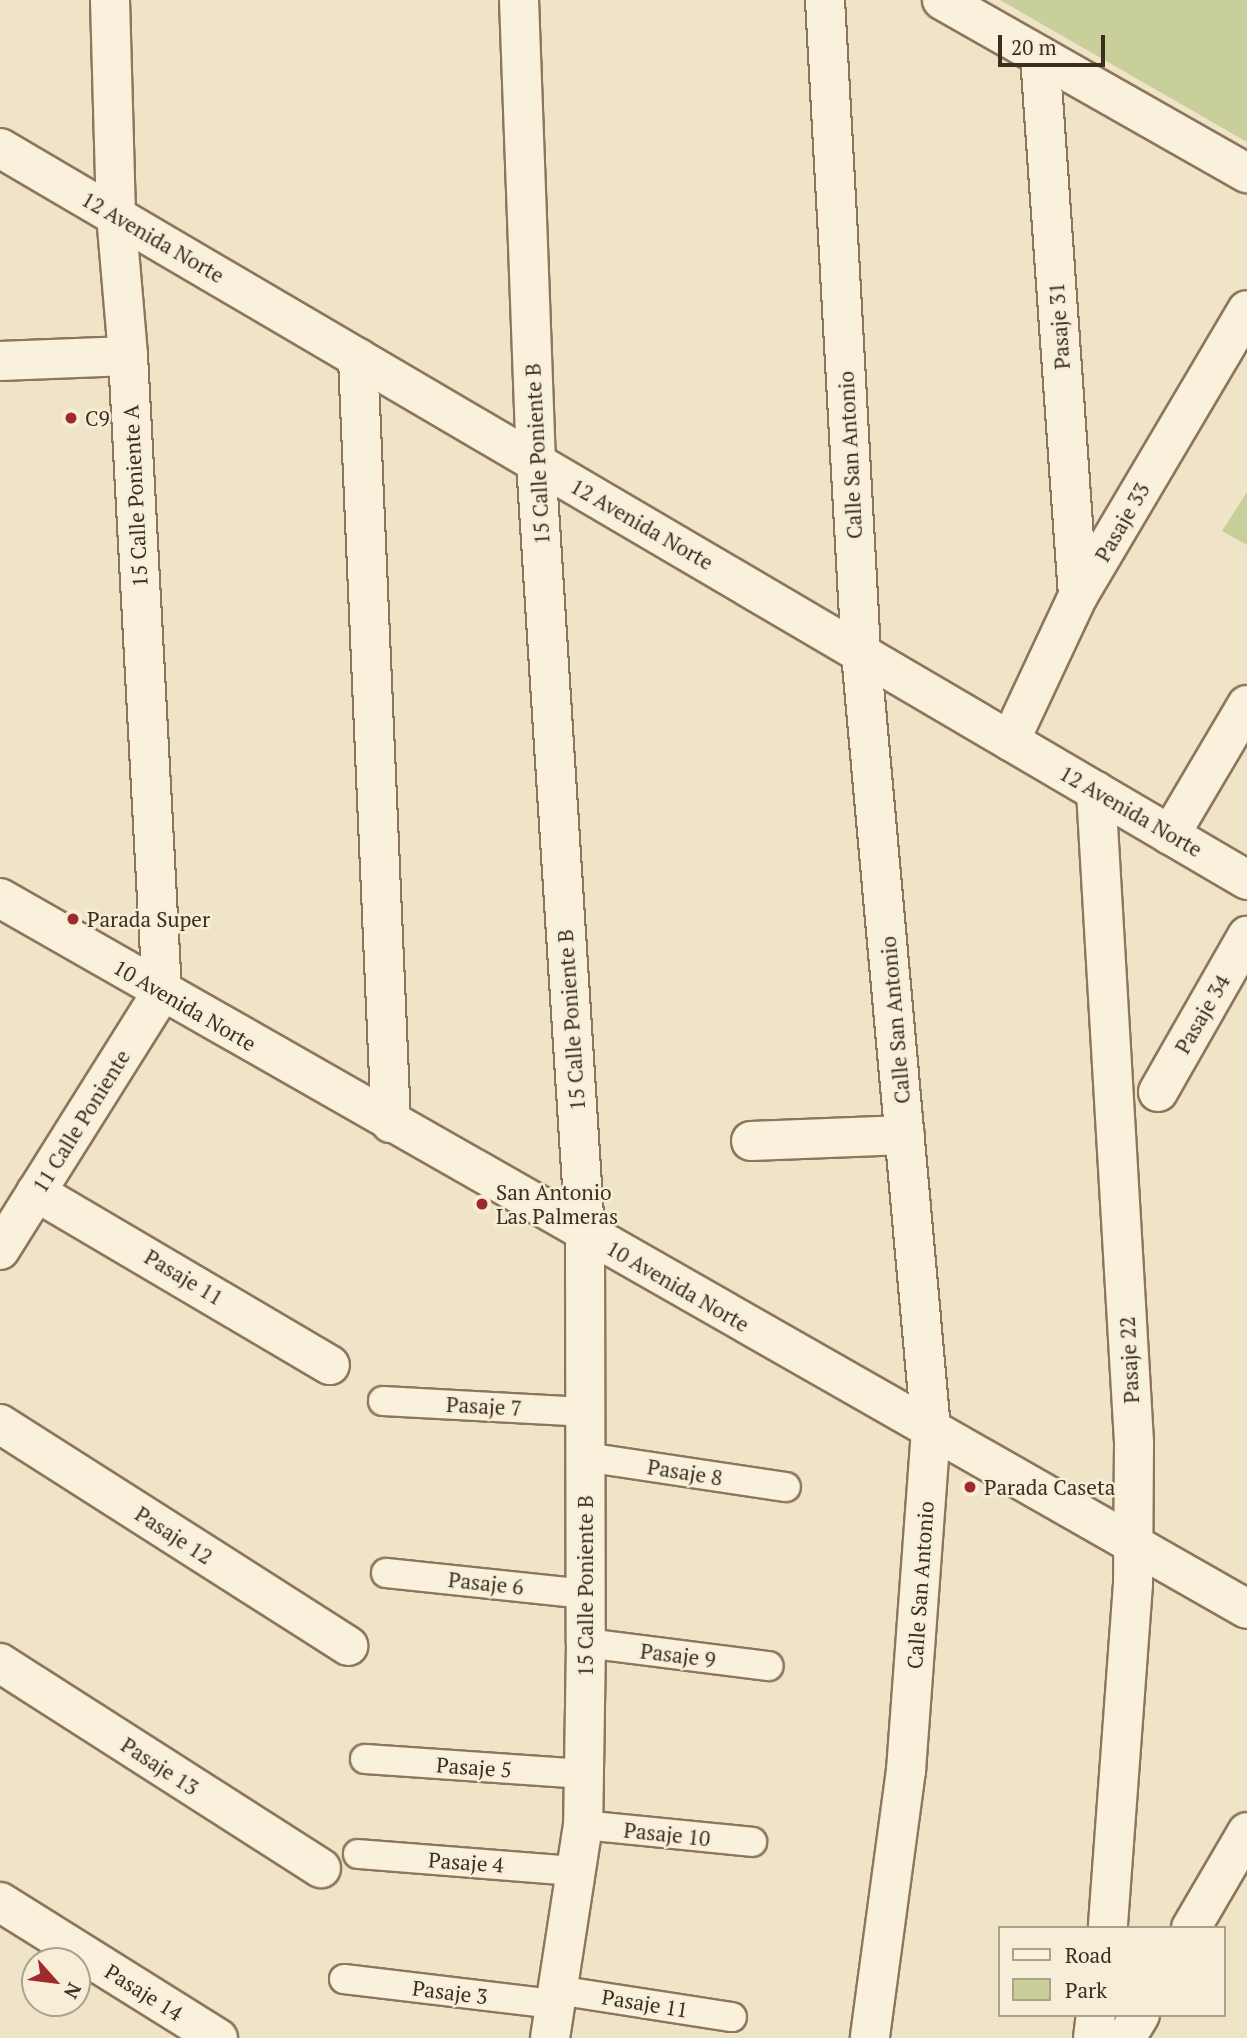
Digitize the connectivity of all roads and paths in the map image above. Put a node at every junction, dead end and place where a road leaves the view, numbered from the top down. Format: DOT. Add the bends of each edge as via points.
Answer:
graph roads {
  1 [pos="110,0"];
  2 [pos="519,0"];
  3 [pos="825,0"];
  4 [pos="942,0"];
  5 [pos="1040,56"];
  6 [pos="0,148"];
  7 [pos="1247,173"];
  8 [pos="116,215"];
  9 [pos="1247,310"];
  10 [pos="128,356"];
  11 [pos="358,358"];
  12 [pos="0,360"];
  13 [pos="536,463"];
  14 [pos="1078,596"];
  15 [pos="861,653"];
  16 [pos="1247,705"];
  17 [pos="1010,741"];
  18 [pos="1096,791"];
  19 [pos="1170,835"];
  20 [pos="1247,880"];
  21 [pos="0,898"];
  22 [pos="1247,936"];
  23 [pos="162,992"];
  24 [pos="1158,1092"];
  25 [pos="391,1123"];
  26 [pos="905,1135"];
  27 [pos="751,1141"];
  28 [pos="36,1192"];
  29 [pos="585,1233"];
  30 [pos="0,1250"];
  31 [pos="330,1365"];
  32 [pos="383,1401"];
  33 [pos="584,1412"];
  34 [pos="0,1423"];
  35 [pos="931,1430"];
  36 [pos="585,1457"];
  37 [pos="786,1487"];
  38 [pos="1131,1543"];
  39 [pos="386,1573"];
  40 [pos="586,1594"];
  41 [pos="1247,1609"];
  42 [pos="586,1643"];
  43 [pos="348,1646"];
  44 [pos="0,1663"];
  45 [pos="769,1666"];
  46 [pos="365,1759"];
  47 [pos="584,1774"];
  48 [pos="583,1825"];
  49 [pos="1247,1832"];
  50 [pos="752,1842"];
  51 [pos="358,1854"];
  52 [pos="321,1868"];
  53 [pos="575,1871"];
  54 [pos="0,1902"];
  55 [pos="1108,1926"];
  56 [pos="1192,1926"];
  57 [pos="344,1979"];
  58 [pos="554,2011"];
  59 [pos="732,2017"];
  60 [pos="1096,2017"];
  61 [pos="1139,2017"];
  62 [pos="218,2038"];
  63 [pos="870,2038"];
  64 [pos="1093,2038"];
  65 [pos="1126,2038"];
  1 -- 8 [label="street, 15 Calle Poniente A"];
  2 -- 13 [label="street, 15 Calle Poniente B"];
  3 -- 15 [label="street, Calle San Antonio"];
  4 -- 5 [label="street"];
  5 -- 7 [label="street"];
  5 -- 14 [label="street, Pasaje 31"];
  6 -- 8 [label="street, 12 Avenida Norte"];
  8 -- 10 [label="street, 15 Calle Poniente A"];
  8 -- 11 [label="street, 12 Avenida Norte"];
  9 -- 14 [label="street, Pasaje 33"];
  10 -- 12 [label="street"];
  10 -- 23 [label="street, 15 Calle Poniente A"];
  11 -- 13 [label="street, 12 Avenida Norte"];
  11 -- 25 [label="street"];
  13 -- 15 [label="street, 12 Avenida Norte"];
  13 -- 29 [label="street, 15 Calle Poniente B"];
  14 -- 17 [label="street, Pasaje 33"];
  15 -- 17 [label="street, 12 Avenida Norte"];
  15 -- 26 [label="street, Calle San Antonio"];
  16 -- 19 [label="street"];
  17 -- 18 [label="street, 12 Avenida Norte"];
  18 -- 19 [label="street, 12 Avenida Norte"];
  18 -- 38 [label="street, Pasaje 22" via="1134,1443"];
  19 -- 20 [label="street, 12 Avenida Norte"];
  21 -- 23 [label="street, 10 Avenida Norte"];
  22 -- 24 [label="street, Pasaje 34"];
  23 -- 25 [label="street, 10 Avenida Norte"];
  23 -- 28 [label="street, 11 Calle Poniente"];
  25 -- 29 [label="street, 10 Avenida Norte"];
  26 -- 27 [label="street"];
  26 -- 35 [label="street, Calle San Antonio"];
  28 -- 30 [label="street, 11 Calle Poniente"];
  28 -- 31 [label="street, Pasaje 11"];
  29 -- 33 [label="street, 15 Calle Poniente B"];
  29 -- 35 [label="street, 10 Avenida Norte"];
  32 -- 33 [label="street, Pasaje 7"];
  33 -- 36 [label="street, 15 Calle Poniente B"];
  34 -- 43 [label="street, Pasaje 12"];
  35 -- 38 [label="street, 10 Avenida Norte"];
  35 -- 63 [label="street, Calle San Antonio" via="906,1770"];
  36 -- 37 [label="street, Pasaje 8"];
  36 -- 40 [label="street, 15 Calle Poniente B"];
  38 -- 41 [label="street, 10 Avenida Norte"];
  38 -- 55 [label="street, Pasaje 22" via="1133,1584"];
  39 -- 40 [label="street, Pasaje 6"];
  40 -- 42 [label="street, 15 Calle Poniente B"];
  42 -- 45 [label="street, Pasaje 9"];
  42 -- 47 [label="street, 15 Calle Poniente B"];
  44 -- 52 [label="street, Pasaje 13"];
  46 -- 47 [label="street, Pasaje 5"];
  47 -- 48 [label="street, 15 Calle Poniente B"];
  48 -- 50 [label="street, Pasaje 10"];
  48 -- 53 [label="street, 15 Calle Poniente B"];
  49 -- 56 [label="street"];
  51 -- 53 [label="street, Pasaje 4"];
  53 -- 58 [label="street, 15 Calle Poniente B"];
  54 -- 62 [label="street, Pasaje 14"];
  57 -- 58 [label="street, Pasaje 3"];
  58 -- 59 [label="street, Pasaje 11"];
  60 -- 64 [label="street"];
  61 -- 65 [label="street"];
}
